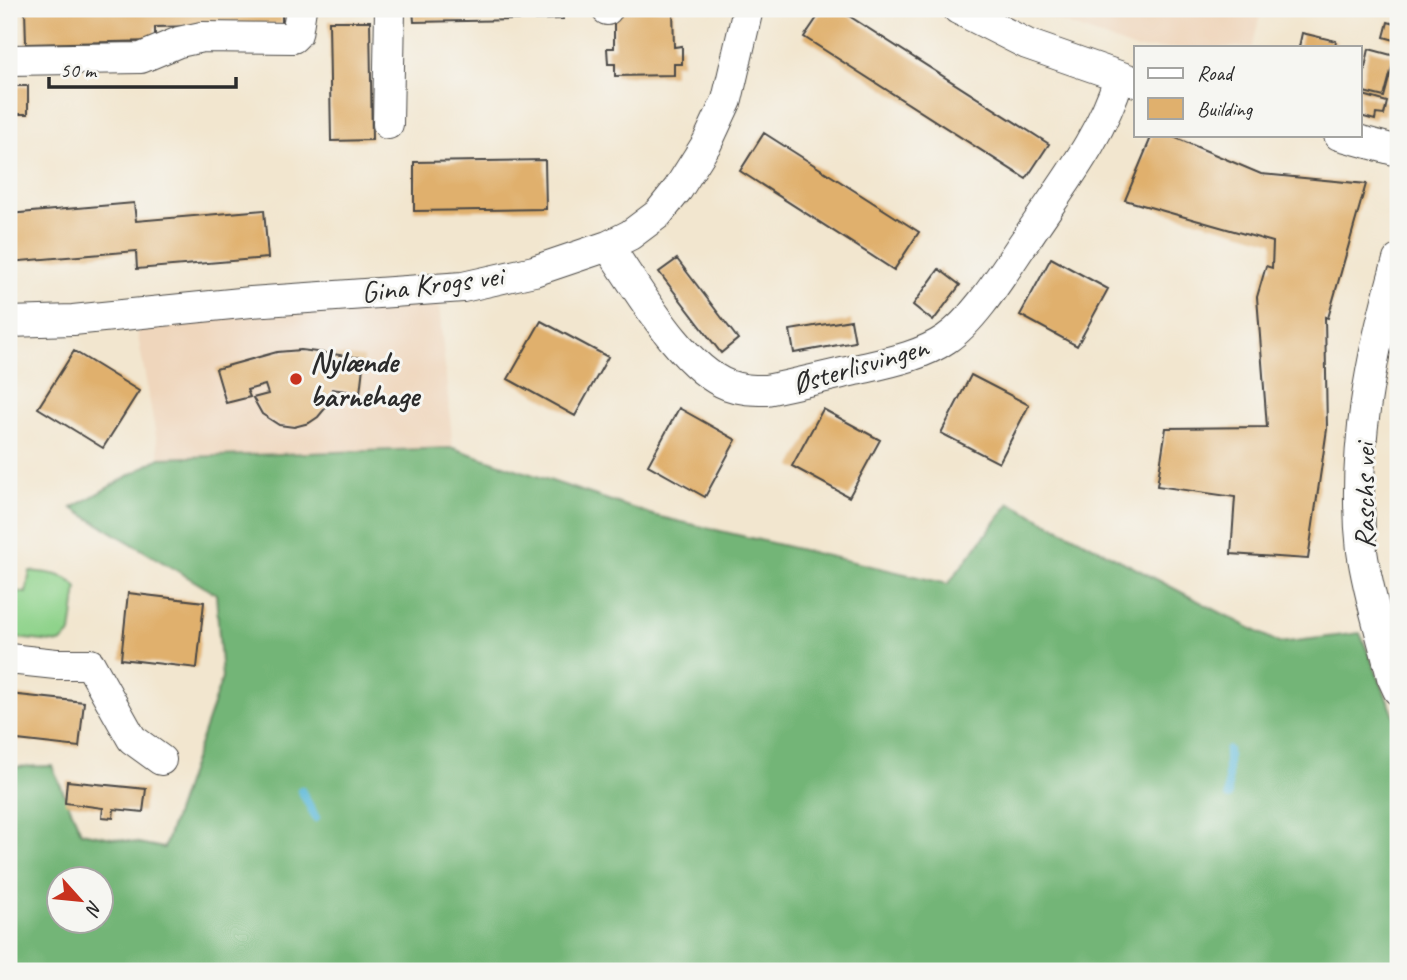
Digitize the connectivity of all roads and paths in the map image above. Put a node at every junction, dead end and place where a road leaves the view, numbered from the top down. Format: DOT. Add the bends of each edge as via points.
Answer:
graph roads {
  1 [pos="301,9"];
  2 [pos="390,9"];
  3 [pos="748,9"];
  4 [pos="958,9"];
  5 [pos="9,60"];
  6 [pos="1128,80"];
  7 [pos="388,124"];
  8 [pos="1343,136"];
  9 [pos="1398,151"];
  10 [pos="608,246"];
  11 [pos="1397,266"];
  12 [pos="9,322"];
  13 [pos="9,659"];
  14 [pos="1398,690"];
  15 [pos="161,760"];
  1 -- 5 [label="street" via="293,38 202,37 141,58"];
  2 -- 7 [label="street"];
  3 -- 10 [label="street, Gina Krogs vei" via="727,100 707,143 658,214"];
  4 -- 6 [label="street" via="1027,44"];
  6 -- 10 [label="street, Østerlisvingen" via="1094,138 964,324 945,340 889,362 766,390 729,386 710,376 677,344"];
  8 -- 9 [label="street"];
  10 -- 12 [label="street, Gina Krogs vei" via="534,271 463,287"];
  11 -- 14 [label="street, Raschs vei" via="1377,340 1360,450 1360,491 1368,584"];
  13 -- 15 [label="street" via="90,664 132,739"];
}
